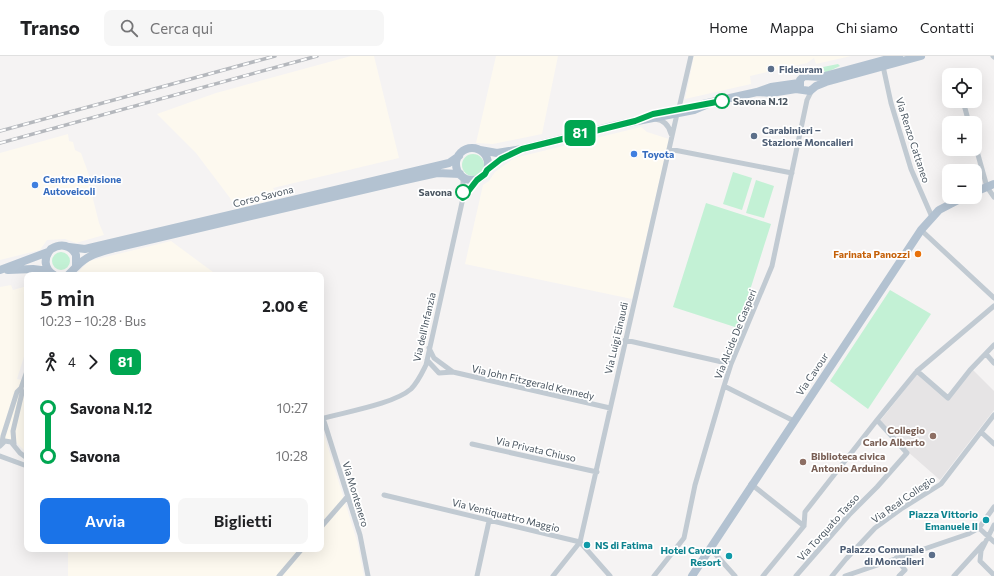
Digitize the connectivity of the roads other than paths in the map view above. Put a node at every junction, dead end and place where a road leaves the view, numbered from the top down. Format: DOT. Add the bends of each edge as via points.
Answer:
graph roads {
  1 [pos="691,56"];
  2 [pos="899,56"];
  3 [pos="921,56"];
  4 [pos="883,66"];
  5 [pos="813,77"];
  6 [pos="801,88"];
  7 [pos="814,88"];
  8 [pos="807,100"];
  9 [pos="678,111"];
  10 [pos="653,119"];
  11 [pos="635,121"];
  12 [pos="671,137"];
  13 [pos="522,149"];
  14 [pos="668,149"];
  15 [pos="480,150"];
  16 [pos="459,156"];
  17 [pos="980,156"];
  18 [pos="487,170"];
  19 [pos="792,173"];
  20 [pos="462,176"];
  21 [pos="477,180"];
  22 [pos="991,186"];
  23 [pos="994,197"];
  24 [pos="463,198"];
  25 [pos="951,204"];
  26 [pos="932,217"];
  27 [pos="921,230"];
  28 [pos="69,247"];
  29 [pos="48,252"];
  30 [pos="76,267"];
  31 [pos="1,270"];
  32 [pos="46,272"];
  33 [pos="51,272"];
  34 [pos="71,272"];
  35 [pos="994,298"];
  36 [pos="994,306"];
  37 [pos="625,340"];
  38 [pos="994,345"];
  39 [pos="429,348"];
  40 [pos="986,354"];
  41 [pos="427,360"];
  42 [pos="994,363"];
  43 [pos="732,364"];
  44 [pos="917,371"];
  45 [pos="452,372"];
  46 [pos="24,380"];
  47 [pos="724,386"];
  48 [pos="21,388"];
  49 [pos="610,408"];
  50 [pos="994,415"];
  51 [pos="324,417"];
  52 [pos="877,420"];
  53 [pos="794,421"];
  54 [pos="324,424"];
  55 [pos="981,432"];
  56 [pos="1,444"];
  57 [pos="472,444"];
  58 [pos="994,444"];
  59 [pos="14,445"];
  60 [pos="24,455"];
  61 [pos="2,456"];
  62 [pos="24,465"];
  63 [pos="597,472"];
  64 [pos="751,484"];
  65 [pos="384,495"];
  66 [pos="348,496"];
  67 [pos="994,507"];
  68 [pos="489,521"];
  69 [pos="324,524"];
  70 [pos="994,525"];
  71 [pos="804,526"];
  72 [pos="979,528"];
  73 [pos="987,536"];
  74 [pos="580,542"];
  75 [pos="984,542"];
  76 [pos="994,542"];
  77 [pos="710,548"];
  78 [pos="299,552"];
  79 [pos="896,558"];
  80 [pos="994,575"];
  81 [pos="279,576"];
  82 [pos="368,576"];
  83 [pos="477,576"];
  84 [pos="553,576"];
  85 [pos="610,576"];
  86 [pos="654,576"];
  87 [pos="692,576"];
  88 [pos="735,576"];
  89 [pos="763,576"];
  90 [pos="796,576"];
  91 [pos="832,576"];
  92 [pos="845,576"];
  93 [pos="899,576"];
  94 [pos="954,576"];
  1 -- 9 [label="street, Via Luigi Einaudi"];
  2 -- 5 [label="main road"];
  3 -- 4 [label="main road"];
  4 -- 7 [label="main road"];
  4 -- 26 [label="street, Via Renzo Cattaneo" via="911,169"];
  5 -- 6 [label="main road" via="804,76"];
  5 -- 7 [label="main road"];
  6 -- 7 [label="main road"];
  6 -- 8 [label="street"];
  6 -- 9 [label="main road" via="771,93 757,92"];
  7 -- 8 [label="street, Via Alcide De Gasperi"];
  8 -- 19 [label="street, Via Alcide De Gasperi"];
  9 -- 10 [label="main road"];
  9 -- 11 [label="main road" via="653,114"];
  9 -- 12 [label="street, Via Luigi Einaudi"];
  10 -- 11 [label="main road"];
  10 -- 12 [label="street" via="660,120 668,126"];
  11 -- 13 [label="main road"];
  12 -- 14 [label="street, Via Luigi Einaudi"];
  13 -- 15 [label="main road" via="496,153"];
  13 -- 18 [label="main road" via="501,159"];
  14 -- 19 [label="street"];
  14 -- 37 [label="street, Via Luigi Einaudi"];
  15 -- 16 [label="main road" via="466,150"];
  15 -- 18 [label="main road" via="487,159"];
  16 -- 20 [label="main road" via="457,163"];
  16 -- 28 [label="main road, Corso Savona" via="448,163 85,249"];
  17 -- 22 [label="street"];
  18 -- 21 [label="main road"];
  19 -- 43 [label="street, Via Alcide De Gasperi" via="772,266"];
  20 -- 21 [label="main road"];
  20 -- 24 [label="street, Via dell'Infanzia"];
  20 -- 30 [label="main road, Corso Savona" via="437,174 401,181 115,248 92,255"];
  21 -- 24 [label="street, Via dell'Infanzia"];
  22 -- 23 [label="street"];
  24 -- 39 [label="street, Via dell'Infanzia"];
  25 -- 26 [label="main road, Via Cavour"];
  26 -- 27 [label="main road, Via Cavour"];
  27 -- 35 [label="street"];
  27 -- 53 [label="main road, Via Cavour"];
  28 -- 29 [label="main road, Corso Savona" via="55,246"];
  28 -- 30 [label="main road" via="76,256"];
  29 -- 31 [label="main road"];
  29 -- 33 [label="main road" via="46,260"];
  30 -- 34 [label="main road, Corso Savona"];
  31 -- 32 [label="main road" via="33,268"];
  36 -- 44 [label="street"];
  37 -- 43 [label="street"];
  37 -- 49 [label="street, Via Luigi Einaudi"];
  38 -- 40 [label="street"];
  39 -- 41 [label="street, Via dell'Infanzia"];
  39 -- 45 [label="street, Via John Fitzgerald Kennedy" via="434,358"];
  40 -- 42 [label="street"];
  40 -- 44 [label="street" via="948,398"];
  41 -- 45 [label="street, Via John Fitzgerald Kennedy" via="439,373"];
  41 -- 51 [label="street, Via dell'Infanzia" via="417,382 404,394"];
  43 -- 47 [label="street, Via Alcide De Gasperi"];
  44 -- 52 [label="street"];
  45 -- 49 [label="street, Via John Fitzgerald Kennedy"];
  46 -- 48 [label="street"];
  47 -- 53 [label="street"];
  47 -- 86 [label="street, Via Alcide De Gasperi" via="694,486 684,538"];
  48 -- 56 [label="street"];
  48 -- 59 [label="street" via="13,430"];
  49 -- 63 [label="street, Via Luigi Einaudi"];
  50 -- 55 [label="street, Via Real Collegio"];
  52 -- 71 [label="street" via="805,512"];
  52 -- 90 [label="street, Via Torquato Tasso" via="907,453 848,515"];
  53 -- 64 [label="main road, Via Cavour"];
  54 -- 66 [label="street, Via Montenero"];
  55 -- 58 [label="street"];
  55 -- 91 [label="street, Via Real Collegio" via="941,484 875,528"];
  56 -- 59 [label="street" via="9,441"];
  57 -- 63 [label="street, Via Privata Chiuso"];
  59 -- 60 [label="street"];
  59 -- 61 [label="street" via="14,454"];
  61 -- 62 [label="street"];
  63 -- 74 [label="street, Via Luigi Einaudi"];
  64 -- 71 [label="street"];
  64 -- 77 [label="main road, Via Cavour"];
  65 -- 68 [label="street, Via Ventiquattro Maggio"];
  66 -- 69 [label="street"];
  66 -- 82 [label="street, Via Montenero" via="360,535"];
  67 -- 72 [label="street"];
  68 -- 74 [label="street, Via Ventiquattro Maggio"];
  68 -- 83 [label="street"];
  70 -- 73 [label="street"];
  71 -- 89 [label="street"];
  72 -- 73 [label="street"];
  72 -- 79 [label="street"];
  73 -- 75 [label="street"];
  73 -- 76 [label="street"];
  74 -- 84 [label="street"];
  74 -- 85 [label="street"];
  75 -- 80 [label="street" via="980,561"];
  75 -- 94 [label="street"];
  77 -- 87 [label="main road, Via Cavour"];
  77 -- 88 [label="street"];
  78 -- 81 [label="street"];
  79 -- 92 [label="street"];
  79 -- 93 [label="street" via="905,570"];
}
